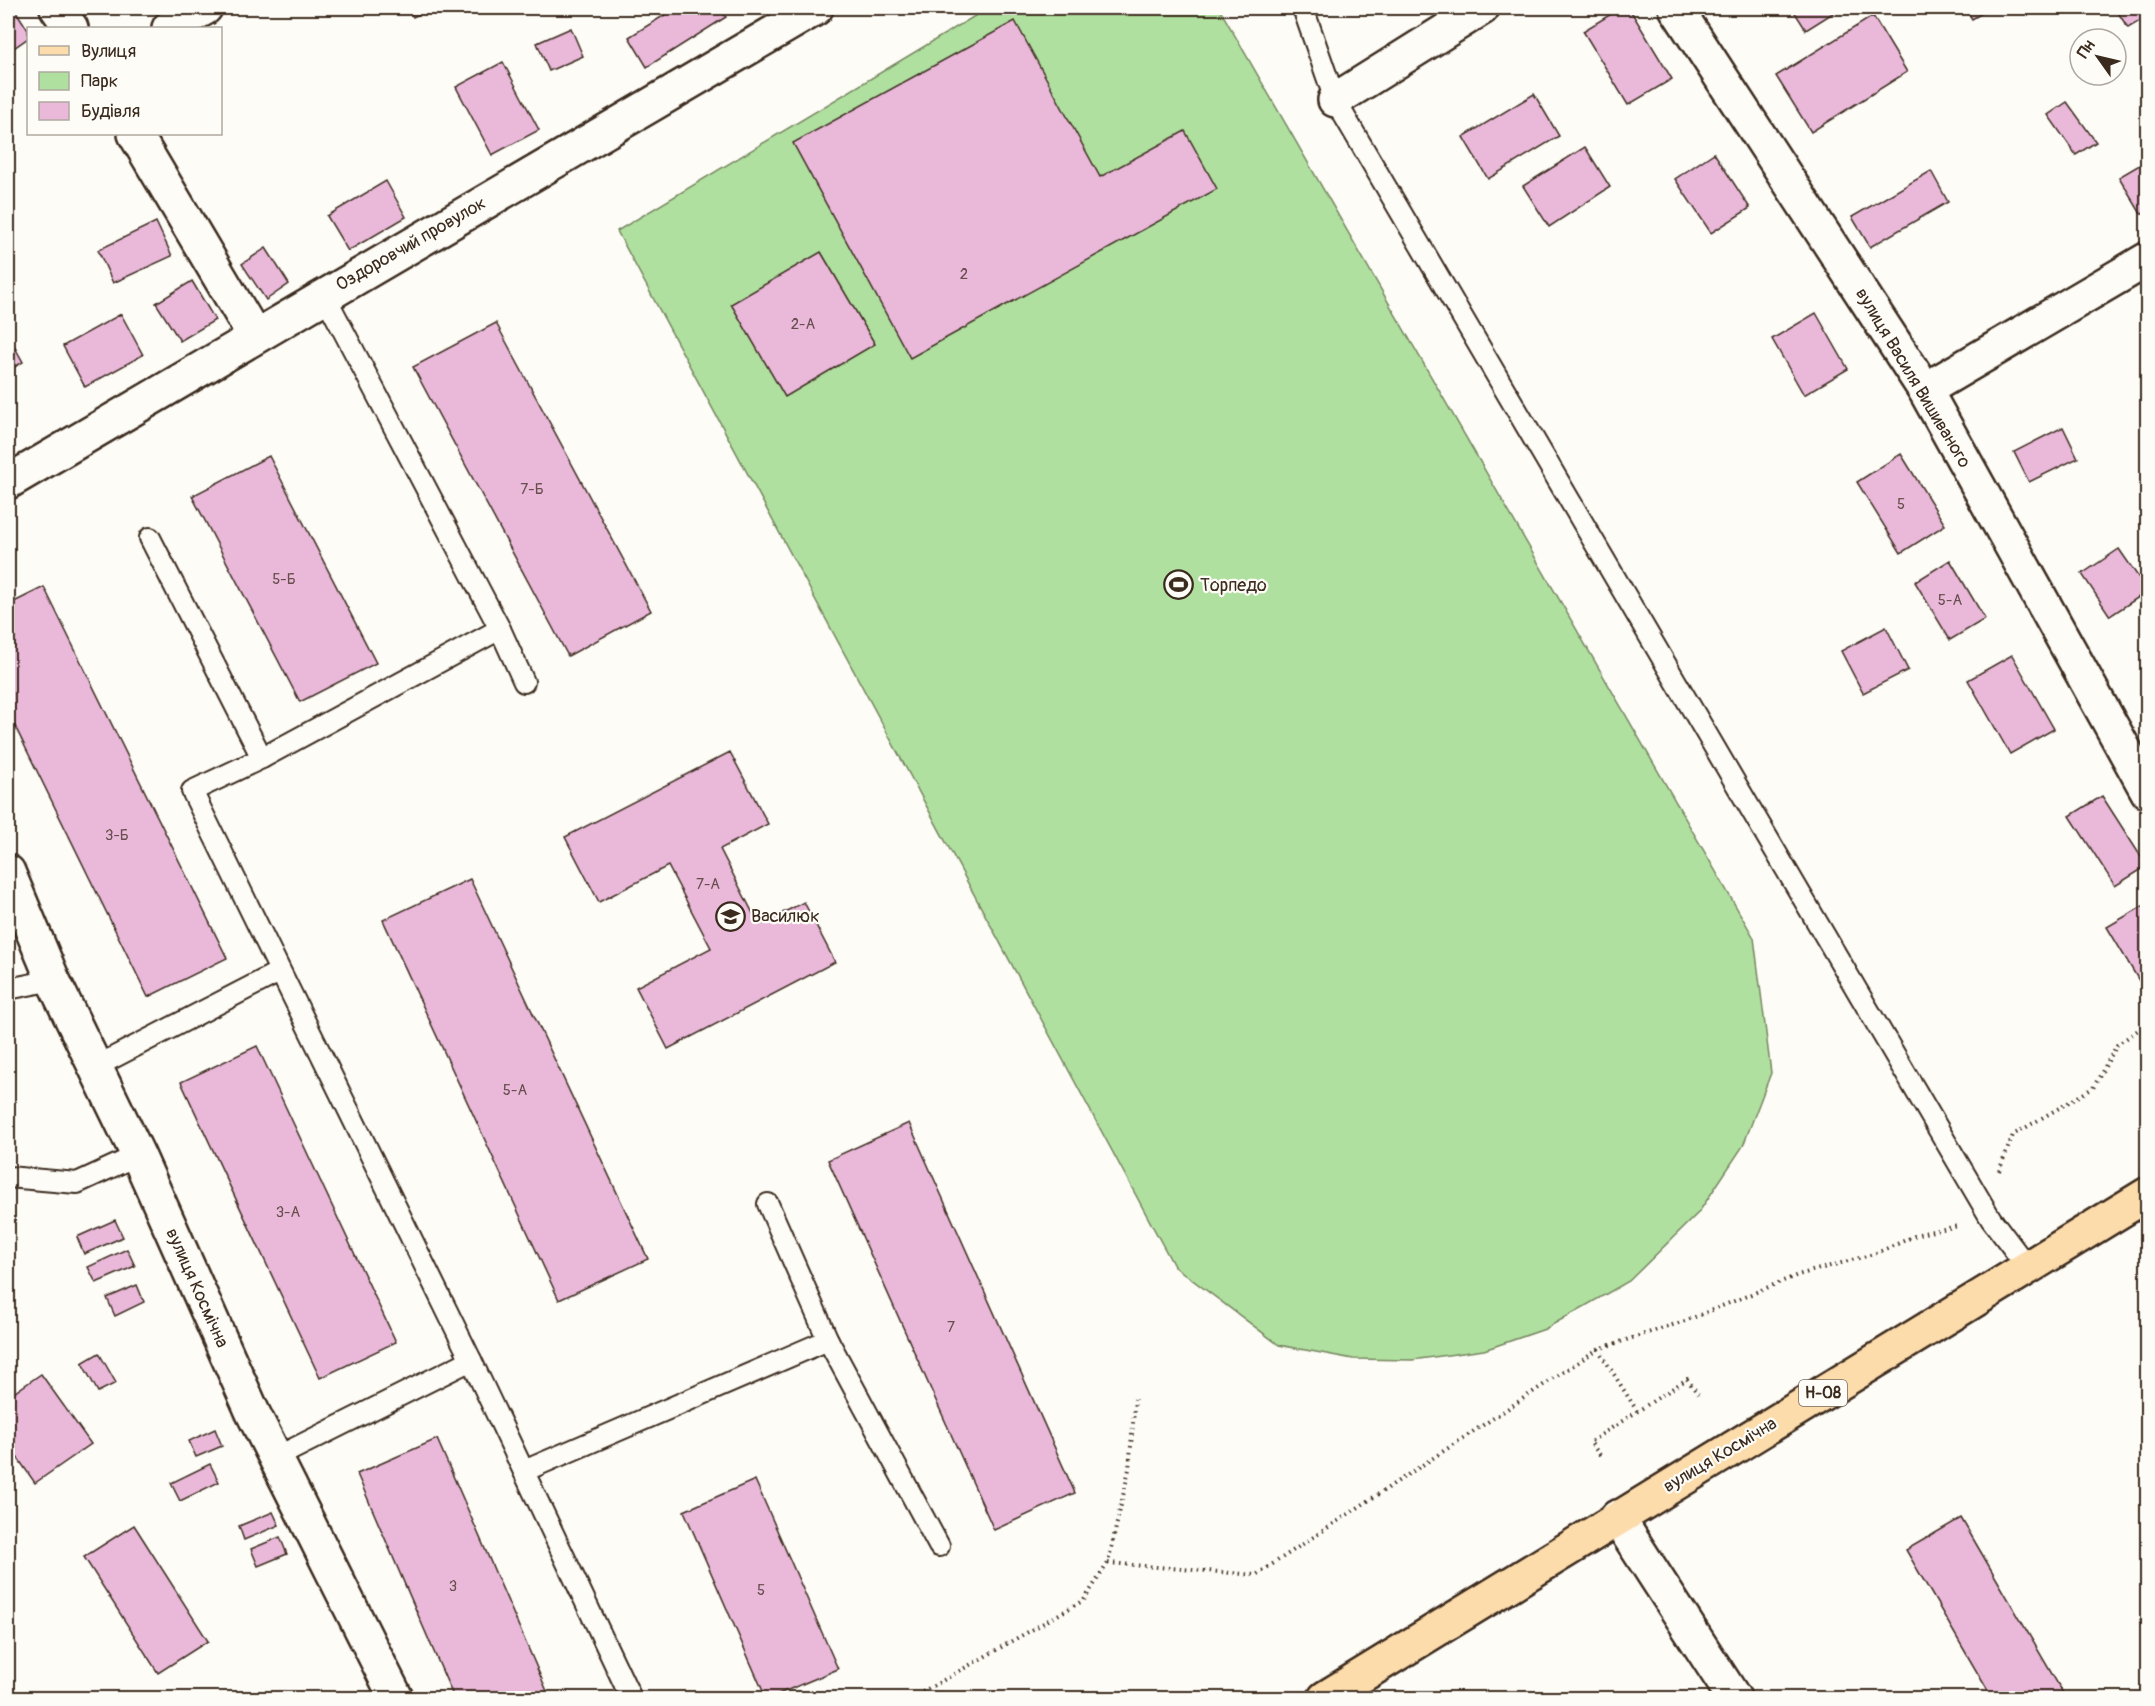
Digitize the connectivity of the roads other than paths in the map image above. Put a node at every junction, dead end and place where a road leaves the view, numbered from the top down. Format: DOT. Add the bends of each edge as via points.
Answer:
graph roads {
  1 [pos="57,8"];
  2 [pos="205,8"];
  3 [pos="816,8"];
  4 [pos="1303,8"];
  5 [pos="1482,8"];
  6 [pos="1676,8"];
  7 [pos="70,27"];
  8 [pos="171,27"];
  9 [pos="1335,100"];
  10 [pos="136,135"];
  11 [pos="2148,259"];
  12 [pos="324,294"];
  13 [pos="254,335"];
  14 [pos="1925,390"];
  15 [pos="8,482"];
  16 [pos="150,538"];
  17 [pos="500,629"];
  18 [pos="524,682"];
  19 [pos="261,758"];
  20 [pos="2148,792"];
  21 [pos="8,872"];
  22 [pos="279,972"];
  23 [pos="52,980"];
  24 [pos="8,989"];
  25 [pos="94,1067"];
  26 [pos="138,1155"];
  27 [pos="8,1177"];
  28 [pos="2148,1194"];
  29 [pos="768,1204"];
  30 [pos="2028,1268"];
  31 [pos="828,1340"];
  32 [pos="471,1360"];
  33 [pos="275,1458"];
  34 [pos="524,1471"];
  35 [pos="1617,1517"];
  36 [pos="939,1546"];
  37 [pos="396,1698"];
  38 [pos="631,1698"];
  39 [pos="1325,1698"];
  40 [pos="1734,1698"];
  1 -- 7 [label="street"];
  2 -- 8 [label="street"];
  3 -- 12 [label="street, Оздоровчий провулок"];
  4 -- 9 [label="lane"];
  5 -- 9 [label="street"];
  6 -- 14 [label="street, вулиця Василя Вишиваного"];
  9 -- 30 [label="lane" via="1991,1219"];
  10 -- 13 [label="street"];
  11 -- 14 [label="street"];
  12 -- 13 [label="street, Оздоровчий провулок"];
  12 -- 17 [label="lane"];
  13 -- 15 [label="street, Оздоровчий провулок"];
  14 -- 20 [label="street, вулиця Василя Вишиваного"];
  16 -- 19 [label="lane"];
  17 -- 18 [label="lane"];
  17 -- 19 [label="lane"];
  19 -- 22 [label="lane" via="192,791"];
  21 -- 23 [label="street, вулиця Космічна"];
  22 -- 25 [label="lane"];
  22 -- 32 [label="lane"];
  23 -- 24 [label="lane"];
  23 -- 25 [label="street, вулиця Космічна"];
  25 -- 26 [label="street, вулиця Космічна"];
  26 -- 27 [label="lane" via="77,1184"];
  26 -- 33 [label="street, вулиця Космічна"];
  28 -- 30 [label="main road, вулиця Космічна / Н-08"];
  29 -- 31 [label="lane"];
  30 -- 35 [label="main road, вулиця Космічна / Н-08"];
  31 -- 34 [label="lane"];
  31 -- 36 [label="lane"];
  32 -- 33 [label="lane"];
  32 -- 34 [label="lane"];
  33 -- 37 [label="street, вулиця Космічна"];
  34 -- 38 [label="lane"];
  35 -- 39 [label="main road, вулиця Космічна / Н-08"];
  35 -- 40 [label="street"];
}
